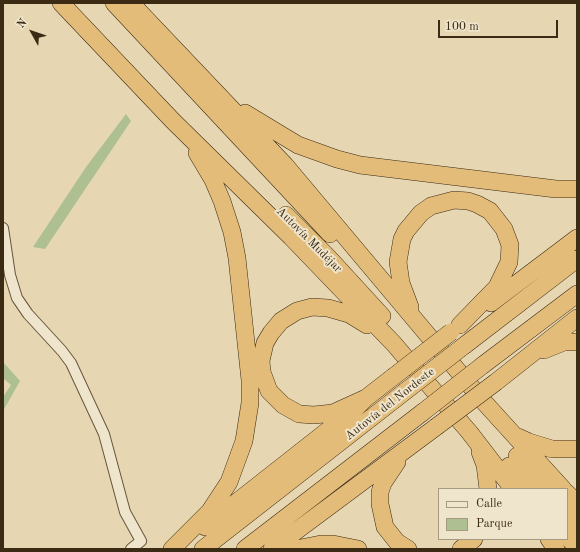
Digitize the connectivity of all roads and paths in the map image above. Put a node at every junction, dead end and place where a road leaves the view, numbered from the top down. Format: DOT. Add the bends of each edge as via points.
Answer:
graph roads {
  1 [pos="61,3"];
  2 [pos="77,3"];
  3 [pos="114,3"];
  4 [pos="131,3"];
  5 [pos="223,98"];
  6 [pos="173,121"];
  7 [pos="577,189"];
  8 [pos="3,228"];
  9 [pos="577,238"];
  10 [pos="577,259"];
  11 [pos="577,294"];
  12 [pos="577,318"];
  13 [pos="416,320"];
  14 [pos="455,328"];
  15 [pos="577,342"];
  16 [pos="394,344"];
  17 [pos="522,361"];
  18 [pos="366,398"];
  19 [pos="470,433"];
  20 [pos="512,433"];
  21 [pos="422,438"];
  22 [pos="577,449"];
  23 [pos="488,488"];
  24 [pos="512,488"];
  25 [pos="527,488"];
  26 [pos="544,488"];
  27 [pos="562,488"];
  28 [pos="568,494"];
  29 [pos="577,504"];
  30 [pos="568,515"];
  31 [pos="577,526"];
  32 [pos="568,537"];
  33 [pos="473,540"];
  34 [pos="550,540"];
  35 [pos="577,548"];
  36 [pos="130,549"];
  37 [pos="172,549"];
  38 [pos="176,549"];
  39 [pos="202,549"];
  40 [pos="245,549"];
  41 [pos="272,549"];
  42 [pos="296,549"];
  43 [pos="358,549"];
  44 [pos="408,549"];
  45 [pos="461,549"];
  46 [pos="556,549"];
  1 -- 6 [label="highway"];
  2 -- 25 [label="highway, Autovía Mudéjar" via="191,123 328,257 405,341"];
  3 -- 26 [label="highway, Autovía Mudéjar" via="326,229"];
  4 -- 5 [label="highway"];
  5 -- 7 [label="highway" via="286,139 343,160 384,169 556,189"];
  5 -- 13 [label="highway" via="308,191"];
  6 -- 16 [label="highway" via="291,237"];
  6 -- 37 [label="highway" via="213,180 232,232 239,271 250,403 244,441 229,482 210,511"];
  8 -- 36 [label="street" via="10,275 17,298 71,363 104,434 125,512 141,541"];
  9 -- 14 [label="highway"];
  10 -- 39 [label="highway, Autovía del Nordeste, bridge"];
  11 -- 40 [label="highway, bridge"];
  12 -- 17 [label="highway"];
  13 -- 14 [label="highway" via="399,274 398,262 402,239 412,222 431,206 447,201 468,201 490,211 501,223 508,238 510,253 506,270 496,287"];
  13 -- 20 [label="highway"];
  14 -- 18 [label="highway, bridge"];
  15 -- 17 [label="highway" via="564,342"];
  16 -- 18 [label="highway" via="355,317 339,310 320,307 304,309 289,315 275,327 265,343 261,361 265,381 276,400 291,411 306,416 333,414"];
  16 -- 19 [label="highway"];
  17 -- 21 [label="highway, bridge"];
  18 -- 38 [label="highway" via="356,409"];
  19 -- 23 [label="highway" via="481,455"];
  19 -- 24 [label="highway"];
  20 -- 22 [label="highway" via="529,442 552,449"];
  20 -- 27 [label="highway"];
  21 -- 41 [label="highway"];
  21 -- 44 [label="highway" via="389,472 380,492 385,526 397,542"];
  28 -- 29 [label="highway"];
  30 -- 31 [label="highway"];
  32 -- 35 [label="highway"];
  33 -- 45 [label="highway"];
  34 -- 46 [label="highway"];
  42 -- 43 [label="highway" via="321,544"];
}
